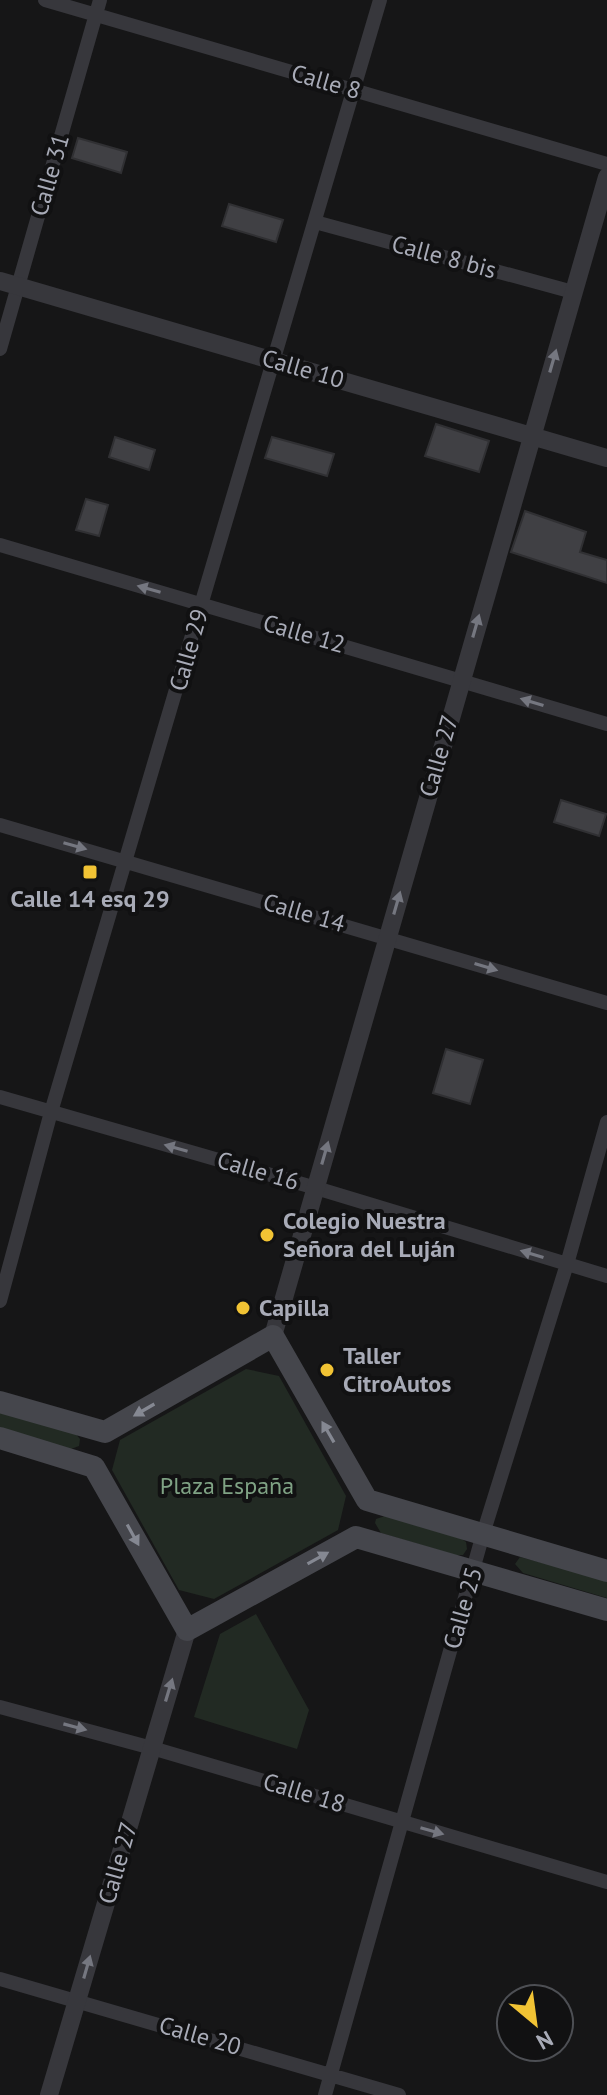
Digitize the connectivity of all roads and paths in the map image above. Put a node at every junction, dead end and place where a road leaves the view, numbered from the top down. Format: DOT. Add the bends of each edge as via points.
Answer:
graph roads {
  1 [pos="45,0"];
  2 [pos="380,0"];
  3 [pos="98,7"];
  4 [pos="353,90"];
  5 [pos="607,164"];
  6 [pos="607,177"];
  7 [pos="315,222"];
  8 [pos="0,281"];
  9 [pos="19,286"];
  10 [pos="573,292"];
  11 [pos="0,349"];
  12 [pos="272,360"];
  13 [pos="531,436"];
  14 [pos="607,458"];
  15 [pos="0,545"];
  16 [pos="203,605"];
  17 [pos="461,681"];
  18 [pos="607,724"];
  19 [pos="0,825"];
  20 [pos="127,861"];
  21 [pos="387,937"];
  22 [pos="607,1003"];
  23 [pos="0,1097"];
  24 [pos="51,1112"];
  25 [pos="607,1122"];
  26 [pos="316,1188"];
  27 [pos="567,1264"];
  28 [pos="607,1276"];
  29 [pos="0,1301"];
  30 [pos="273,1336"];
  31 [pos="0,1402"];
  32 [pos="105,1432"];
  33 [pos="0,1438"];
  34 [pos="94,1467"];
  35 [pos="367,1500"];
  36 [pos="483,1534"];
  37 [pos="356,1537"];
  38 [pos="474,1571"];
  39 [pos="607,1571"];
  40 [pos="607,1610"];
  41 [pos="187,1630"];
  42 [pos="0,1707"];
  43 [pos="152,1748"];
  44 [pos="401,1822"];
  45 [pos="607,1882"];
  46 [pos="0,1979"];
  47 [pos="77,2000"];
  48 [pos="331,2075"];
  49 [pos="49,2095"];
  50 [pos="325,2095"];
  51 [pos="399,2095"];
  1 -- 3 [label="street, Calle 8"];
  2 -- 4 [label="street, Calle 29"];
  3 -- 4 [label="street, Calle 8"];
  3 -- 9 [label="street, Calle 31"];
  4 -- 5 [label="street, Calle 8"];
  4 -- 7 [label="street, Calle 29"];
  6 -- 10 [label="street, Calle 27"];
  7 -- 10 [label="street, Calle 8 bis"];
  7 -- 12 [label="street, Calle 29"];
  8 -- 9 [label="street, Calle 10"];
  9 -- 11 [label="street, Calle 31"];
  9 -- 12 [label="street, Calle 10"];
  13 -- 10 [label="street, Calle 27, one-way"];
  12 -- 13 [label="street, Calle 10"];
  12 -- 16 [label="street, Calle 29"];
  13 -- 14 [label="street, Calle 10"];
  17 -- 13 [label="street, Calle 27, one-way"];
  16 -- 15 [label="street, Calle 12, one-way"];
  16 -- 17 [label="street, Calle 12"];
  16 -- 20 [label="street, Calle 29"];
  18 -- 17 [label="street, Calle 12, one-way"];
  21 -- 17 [label="street, Calle 27, one-way"];
  19 -- 20 [label="street, Calle 14, one-way"];
  20 -- 21 [label="street, Calle 14"];
  20 -- 24 [label="street, Calle 29"];
  21 -- 22 [label="street, Calle 14, one-way"];
  26 -- 21 [label="street, Calle 27, one-way"];
  23 -- 24 [label="street, Calle 16"];
  26 -- 24 [label="street, Calle 16, one-way"];
  24 -- 29 [label="street, Calle 29"];
  25 -- 27 [label="street, Calle 25"];
  27 -- 26 [label="street, Calle 16, one-way"];
  26 -- 30 [label="street, Calle 27"];
  27 -- 28 [label="street, Calle 16"];
  27 -- 36 [label="street, Calle 25"];
  30 -- 32 [label="main road, one-way"];
  35 -- 30 [label="main road, one-way"];
  31 -- 32 [label="main road"];
  32 -- 34 [label="main road"];
  33 -- 34 [label="main road"];
  34 -- 41 [label="main road, one-way"];
  35 -- 36 [label="main road"];
  35 -- 37 [label="main road"];
  36 -- 38 [label="street, Calle 25"];
  36 -- 39 [label="main road"];
  37 -- 38 [label="main road"];
  41 -- 37 [label="main road, one-way"];
  38 -- 40 [label="main road"];
  38 -- 44 [label="street, Calle 25"];
  43 -- 41 [label="street, Calle 27, one-way"];
  42 -- 43 [label="street, Calle 18, one-way"];
  43 -- 44 [label="street, Calle 18"];
  47 -- 43 [label="street, Calle 27, one-way"];
  44 -- 45 [label="street, Calle 18, one-way"];
  44 -- 48 [label="street, Calle 25"];
  46 -- 47 [label="street, Calle 20"];
  47 -- 48 [label="street, Calle 20"];
  47 -- 49 [label="street, Calle 27"];
  48 -- 50 [label="street, Calle 25"];
  48 -- 51 [label="street, Calle 20"];
}
